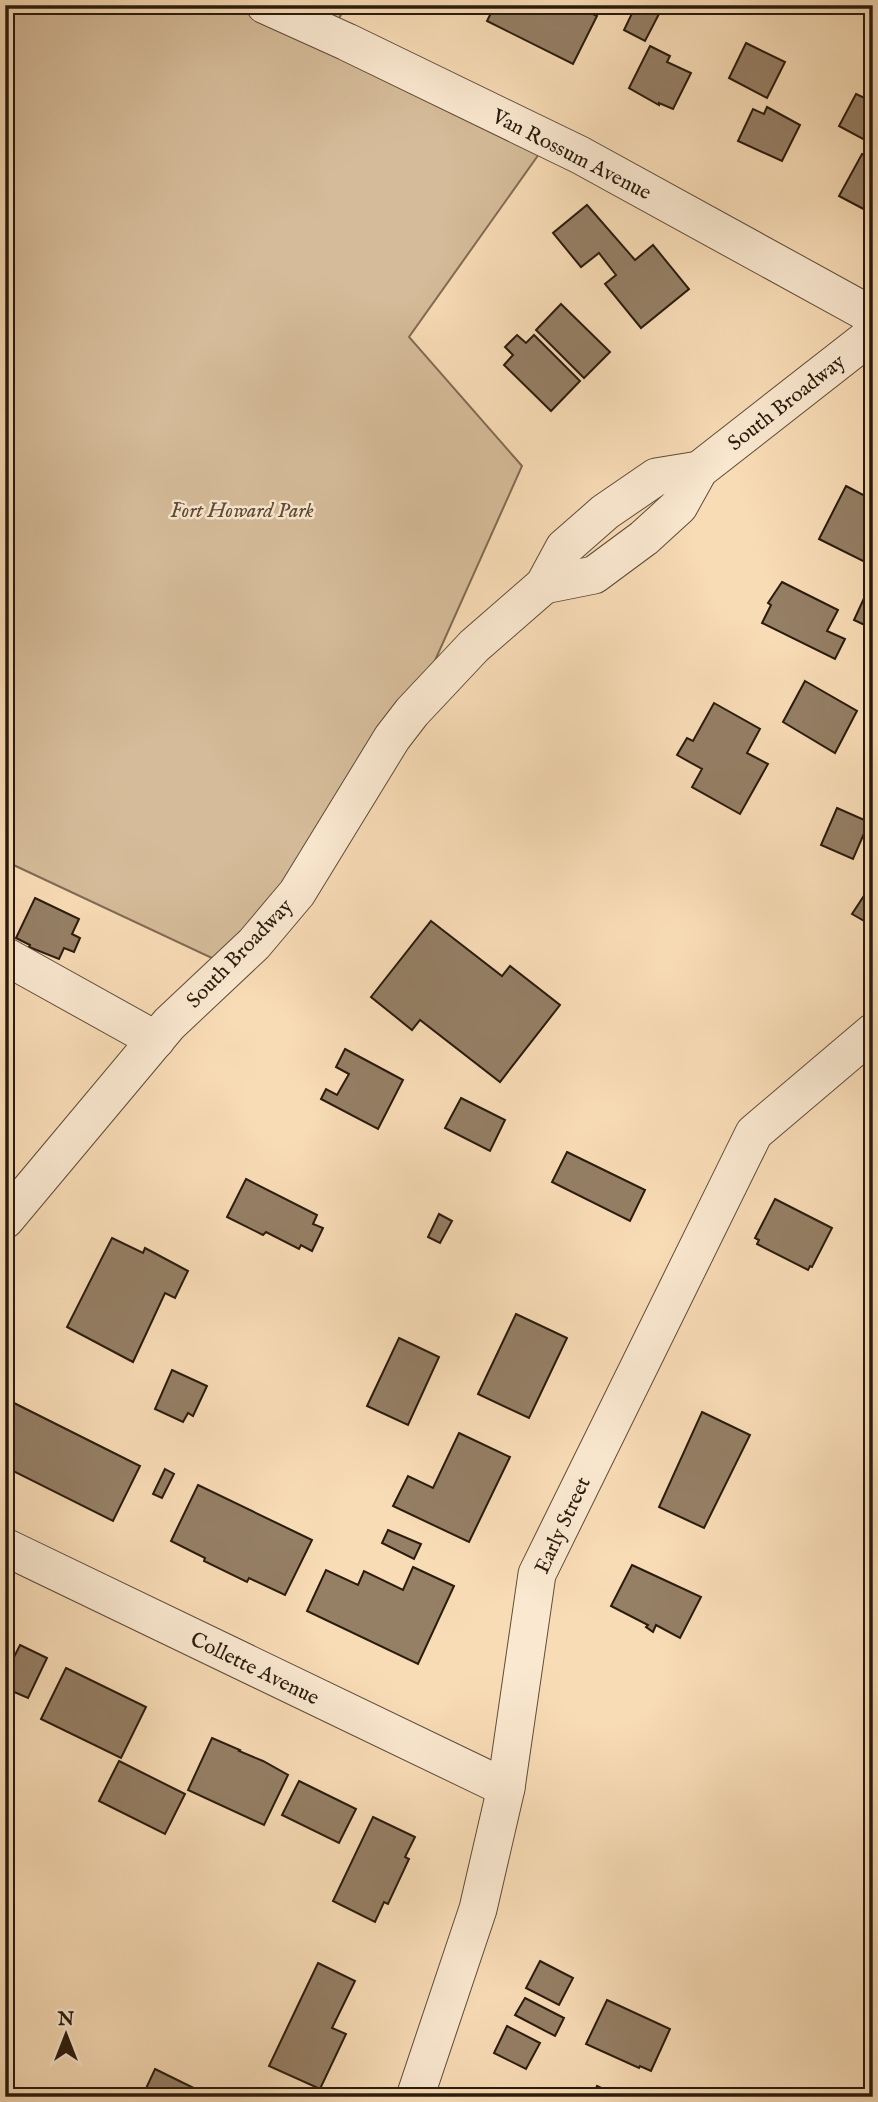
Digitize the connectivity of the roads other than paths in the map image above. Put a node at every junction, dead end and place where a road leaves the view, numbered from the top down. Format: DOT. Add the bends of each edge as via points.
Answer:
graph roads {
  1 [pos="265,5"];
  2 [pos="873,316"];
  3 [pos="873,334"];
  4 [pos="5,956"];
  5 [pos="873,1032"];
  6 [pos="156,1040"];
  7 [pos="5,1220"];
  8 [pos="5,1547"];
  9 [pos="506,1788"];
  10 [pos="415,2097"];
  1 -- 2 [label="street, Van Rossum Avenue" via="580,155"];
  3 -- 6 [label="street, South Broadway" via="699,470 656,477 564,548 544,585 474,646 412,712 297,893 254,944"];
  4 -- 6 [label="street"];
  5 -- 9 [label="street, Early Street" via="754,1133 537,1574"];
  6 -- 7 [label="street, South Broadway"];
  8 -- 9 [label="street, Collette Avenue"];
  9 -- 10 [label="street, Early Street" via="478,1909"];
}
